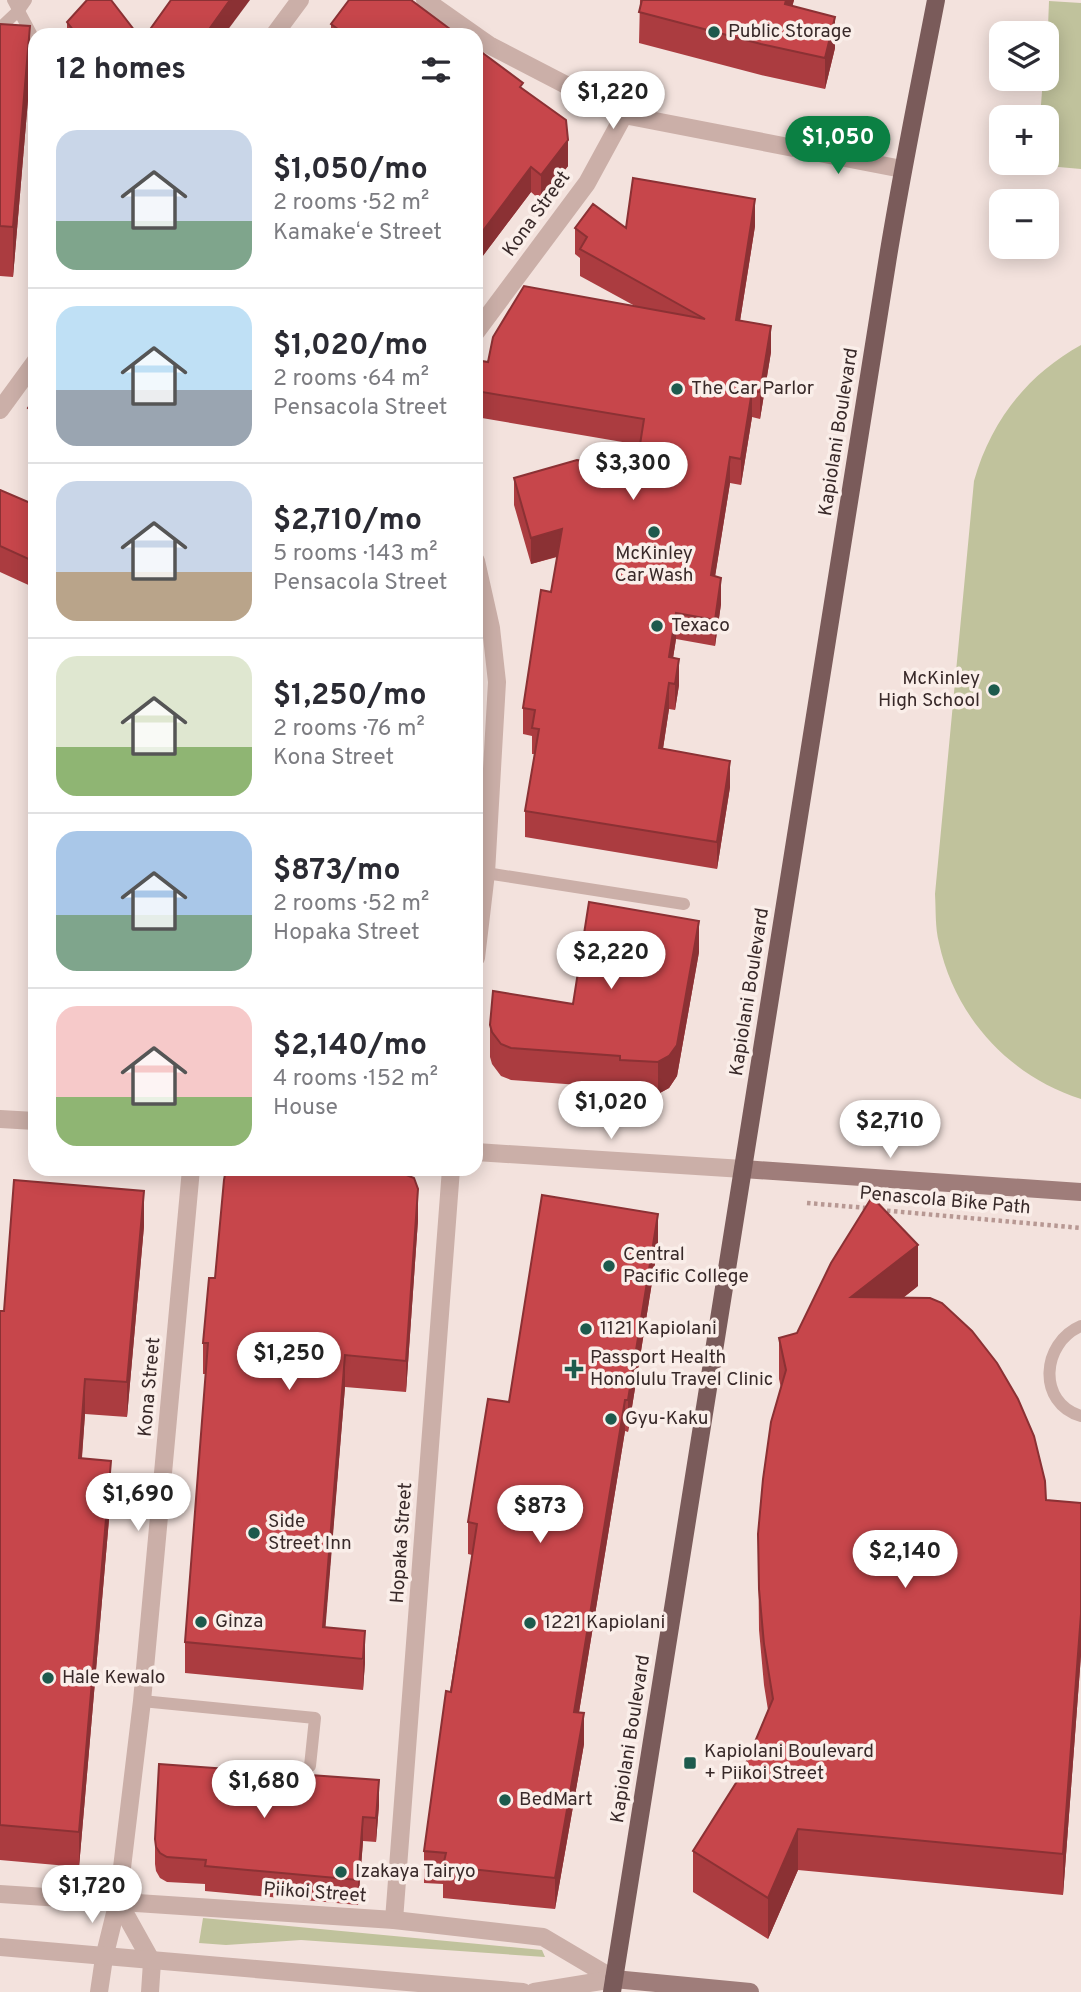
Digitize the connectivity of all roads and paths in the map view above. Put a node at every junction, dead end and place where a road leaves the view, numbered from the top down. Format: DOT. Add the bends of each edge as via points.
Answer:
graph roads {
  1 [pos="300,0"];
  2 [pos="425,0"];
  3 [pos="936,0"];
  4 [pos="19,3"];
  5 [pos="0,27"];
  6 [pos="30,28"];
  7 [pos="279,28"];
  8 [pos="465,28"];
  9 [pos="483,41"];
  10 [pos="624,115"];
  11 [pos="902,169"];
  12 [pos="483,323"];
  13 [pos="28,372"];
  14 [pos="0,410"];
  15 [pos="483,592"];
  16 [pos="486,873"];
  17 [pos="483,898"];
  18 [pos="684,905"];
  19 [pos="0,1119"];
  20 [pos="28,1121"];
  21 [pos="483,1152"];
  22 [pos="743,1169"];
  23 [pos="190,1176"];
  24 [pos="450,1176"];
  25 [pos="1081,1192"];
  26 [pos="807,1203"];
  27 [pos="1081,1228"];
  28 [pos="1081,1326"];
  29 [pos="1081,1416"];
  30 [pos="142,1701"];
  31 [pos="310,1766"];
  32 [pos="0,1894"];
  33 [pos="118,1901"];
  34 [pos="394,1920"];
  35 [pos="0,1947"];
  36 [pos="104,1958"];
  37 [pos="152,1962"];
  38 [pos="613,1985"];
  39 [pos="99,1992"];
  40 [pos="150,1992"];
  41 [pos="523,1992"];
  42 [pos="534,1992"];
  43 [pos="750,1992"];
  1 -- 7 [label="street"];
  2 -- 8 [label="street"];
  3 -- 11 [label="main road, Kapiolani Boulevard"];
  4 -- 5 [label="lane"];
  4 -- 6 [label="lane"];
  9 -- 10 [label="street"];
  10 -- 11 [label="street"];
  10 -- 12 [label="street, Kona Street" via="587,183"];
  11 -- 22 [label="main road, Kapiolani Boulevard"];
  13 -- 14 [label="street"];
  15 -- 16 [label="street" via="497,682"];
  16 -- 17 [label="street"];
  16 -- 18 [label="lane"];
  19 -- 20 [label="street"];
  21 -- 22 [label="street"];
  22 -- 25 [label="main road"];
  22 -- 38 [label="main road, Kapiolani Boulevard"];
  23 -- 30 [label="street, Kona Street"];
  24 -- 34 [label="street, Hopaka Street"];
  26 -- 27 [label="path, Penascola Bike Path"];
  28 -- 29 [label="lane" via="1055,1346 1049,1377 1063,1405"];
  30 -- 31 [label="lane" via="315,1718"];
  30 -- 33 [label="street, Kona Street"];
  32 -- 33 [label="street, Piikoi Street"];
  33 -- 34 [label="street, Piikoi Street"];
  33 -- 36 [label="street, Kona Street"];
  33 -- 37 [label="street"];
  34 -- 38 [label="street, Piikoi Street" via="543,1937"];
  35 -- 36 [label="street"];
  36 -- 37 [label="street"];
  36 -- 39 [label="street, Kona Street"];
  37 -- 40 [label="street"];
  37 -- 41 [label="street"];
  38 -- 42 [label="street, Piikoi Street"];
  38 -- 43 [label="main road, Piikoi Street"];
}
